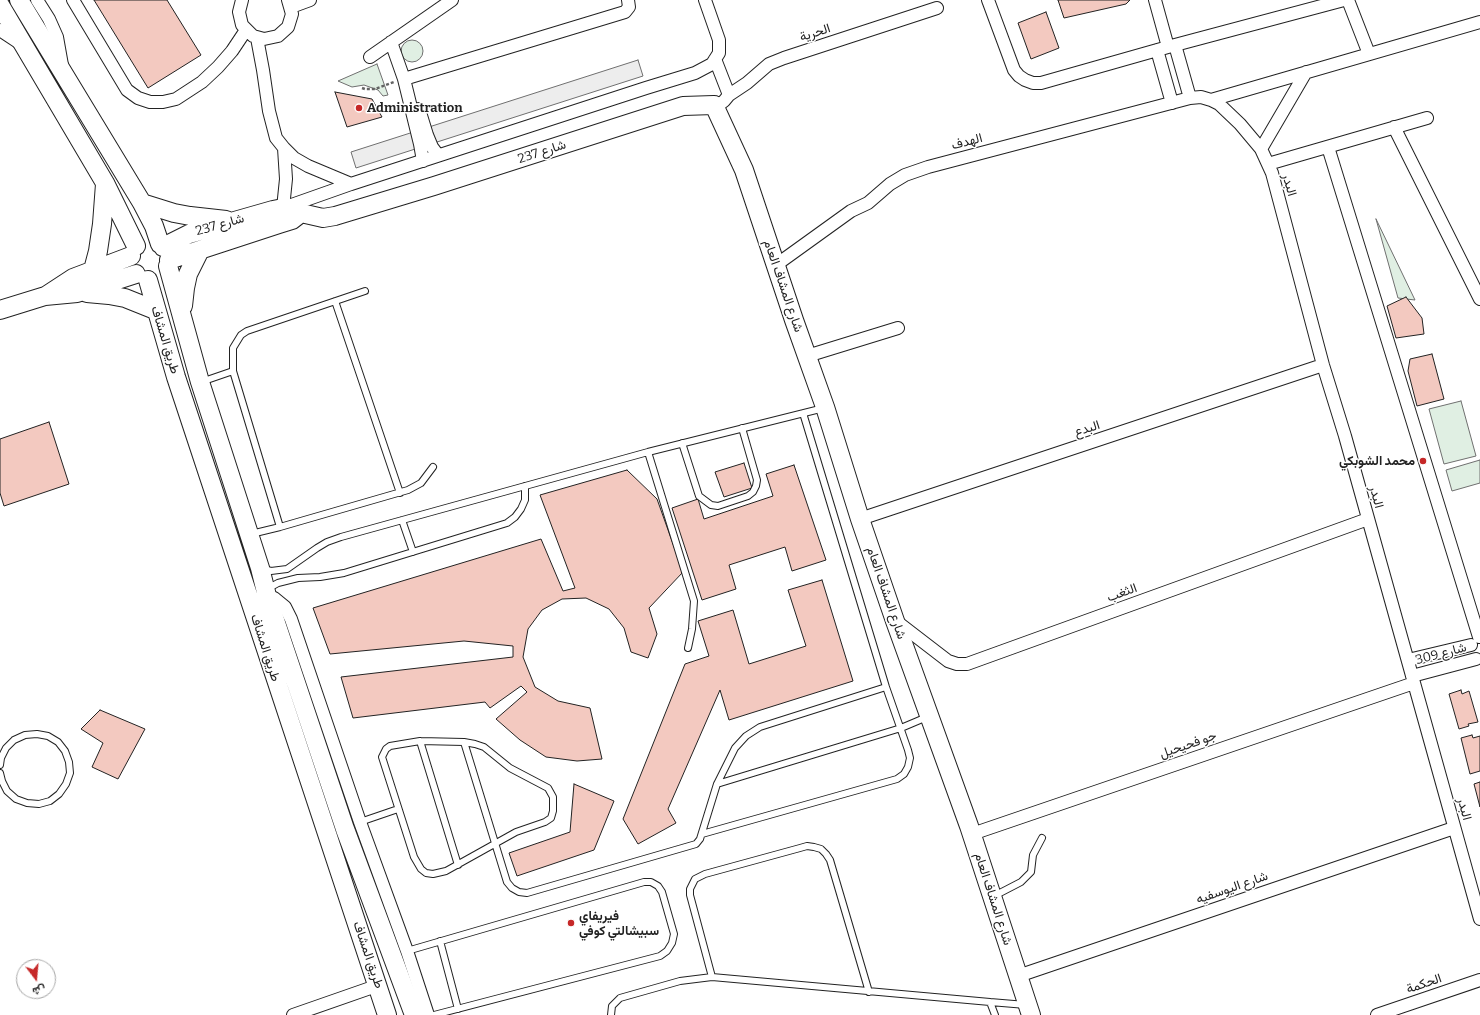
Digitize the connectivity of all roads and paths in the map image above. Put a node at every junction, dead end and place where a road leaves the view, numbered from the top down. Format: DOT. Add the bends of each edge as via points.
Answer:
graph roads {
  1 [pos="19,0"];
  2 [pos="37,0"];
  3 [pos="73,0"];
  4 [pos="242,0"];
  5 [pos="310,0"];
  6 [pos="452,0"];
  7 [pos="628,0"];
  8 [pos="705,0"];
  9 [pos="988,0"];
  10 [pos="1155,0"];
  11 [pos="1344,0"];
  12 [pos="1348,0"];
  13 [pos="290,3"];
  14 [pos="0,5"];
  15 [pos="937,8"];
  16 [pos="1480,22"];
  17 [pos="0,30"];
  18 [pos="246,30"];
  19 [pos="257,38"];
  20 [pos="391,42"];
  21 [pos="25,47"];
  22 [pos="1167,47"];
  23 [pos="1369,54"];
  24 [pos="370,57"];
  25 [pos="715,59"];
  26 [pos="62,72"];
  27 [pos="1306,72"];
  28 [pos="407,78"];
  29 [pos="362,88"];
  30 [pos="729,95"];
  31 [pos="1190,98"];
  32 [pos="1211,100"];
  33 [pos="1172,102"];
  34 [pos="714,105"];
  35 [pos="1427,118"];
  36 [pos="1394,128"];
  37 [pos="1328,147"];
  38 [pos="284,148"];
  39 [pos="1261,149"];
  40 [pos="438,155"];
  41 [pos="423,161"];
  42 [pos="1268,164"];
  43 [pos="105,183"];
  44 [pos="351,184"];
  45 [pos="142,203"];
  46 [pos="284,208"];
  47 [pos="301,213"];
  48 [pos="239,220"];
  49 [pos="200,250"];
  50 [pos="134,251"];
  51 [pos="165,254"];
  52 [pos="776,265"];
  53 [pos="93,270"];
  54 [pos="142,277"];
  55 [pos="365,291"];
  56 [pos="77,293"];
  57 [pos="45,296"];
  58 [pos="1480,298"];
  59 [pos="335,301"];
  60 [pos="0,310"];
  61 [pos="155,310"];
  62 [pos="182,315"];
  63 [pos="898,328"];
  64 [pos="807,356"];
  65 [pos="1323,366"];
  66 [pos="233,371"];
  67 [pos="200,382"];
  68 [pos="826,407"];
  69 [pos="803,413"];
  70 [pos="742,428"];
  71 [pos="682,443"];
  72 [pos="648,452"];
  73 [pos="433,467"];
  74 [pos="525,486"];
  75 [pos="400,492"];
  76 [pos="860,518"];
  77 [pos="1368,519"];
  78 [pos="402,520"];
  79 [pos="280,527"];
  80 [pos="249,535"];
  81 [pos="413,552"];
  82 [pos="260,568"];
  83 [pos="266,593"];
  84 [pos="895,621"];
  85 [pos="1477,640"];
  86 [pos="688,648"];
  87 [pos="1408,660"];
  88 [pos="1478,660"];
  89 [pos="1413,679"];
  90 [pos="886,686"];
  91 [pos="930,716"];
  92 [pos="901,728"];
  93 [pos="420,741"];
  94 [pos="464,742"];
  95 [pos="0,760"];
  96 [pos="0,773"];
  97 [pos="717,784"];
  98 [pos="398,809"];
  99 [pos="360,822"];
  100 [pos="1454,828"];
  101 [pos="702,834"];
  102 [pos="972,834"];
  103 [pos="1042,838"];
  104 [pos="495,843"];
  105 [pos="458,865"];
  106 [pos="992,897"];
  107 [pos="1480,919"];
  108 [pos="440,942"];
  109 [pos="407,951"];
  110 [pos="1018,976"];
  111 [pos="712,977"];
  112 [pos="1480,980"];
  113 [pos="378,985"];
  114 [pos="869,992"];
  115 [pos="990,1002"];
  116 [pos="458,1009"];
  117 [pos="1030,1010"];
  118 [pos="294,1015"];
  119 [pos="388,1015"];
  120 [pos="414,1015"];
  121 [pos="428,1015"];
  122 [pos="434,1015"];
  123 [pos="611,1015"];
  124 [pos="995,1015"];
  125 [pos="1377,1015"];
  1 -- 26 [label="street, طريق المشاف"];
  2 -- 26 [label="street, طريق المشاف" via="57,37"];
  3 -- 18 [label="street" via="128,90 138,98 150,102 176,99 202,82 232,51"];
  4 -- 18 [label="street" via="239,12"];
  5 -- 13 [label="street"];
  6 -- 20 [label="street"];
  7 -- 28 [label="street" via="630,7 625,12"];
  8 -- 25 [label="street" via="719,40 719,54"];
  9 -- 22 [label="street" via="1014,70 1019,76 1033,82 1049,81"];
  10 -- 22 [label="street"];
  11 -- 22 [label="street"];
  12 -- 23 [label="street"];
  13 -- 19 [label="street" via="290,21 283,32 271,38"];
  14 -- 21 [label="street"];
  15 -- 30 [label="street, الحرية" via="769,64"];
  16 -- 23 [label="street"];
  17 -- 21 [label="street"];
  18 -- 19 [label="street"];
  19 -- 38 [label="street" via="271,119 276,138"];
  20 -- 24 [label="street"];
  20 -- 28 [label="street"];
  21 -- 43 [label="street"];
  22 -- 31 [label="street"];
  22 -- 33 [label="street"];
  23 -- 27 [label="street"];
  25 -- 30 [label="street"];
  25 -- 40 [label="street" via="712,64 694,73"];
  26 -- 45 [label="street, طريق المشاف"];
  27 -- 32 [label="street"];
  27 -- 39 [label="street"];
  28 -- 29 [label="path" via="374,88"];
  28 -- 40 [label="street" via="427,135"];
  28 -- 41 [label="street"];
  30 -- 34 [label="street, الحرية" via="720,104"];
  31 -- 32 [label="street" via="1201,97"];
  31 -- 33 [label="street, الهدف"];
  32 -- 39 [label="street, البدر" via="1240,124"];
  33 -- 52 [label="street, الهدف" via="915,171 890,184 868,203 851,211"];
  34 -- 47 [label="street, شارع 237" via="684,106 335,216 323,218"];
  34 -- 52 [label="street, شارع المشاف العام" via="744,170"];
  35 -- 36 [label="street"];
  36 -- 37 [label="street"];
  36 -- 58 [label="street"];
  37 -- 42 [label="street"];
  37 -- 85 [label="street"];
  38 -- 44 [label="street" via="308,166"];
  38 -- 46 [label="street"];
  39 -- 42 [label="street, البدر"];
  40 -- 41 [label="street"];
  41 -- 44 [label="street"];
  42 -- 65 [label="street, البدر"];
  43 -- 50 [label="street" via="128,226"];
  43 -- 53 [label="street" via="102,224"];
  44 -- 46 [label="street"];
  45 -- 48 [label="street" via="190,216"];
  45 -- 51 [label="street, طريق المشاف"];
  46 -- 47 [label="street, شارع 237"];
  46 -- 48 [label="street, شارع 237"];
  47 -- 49 [label="street, شارع 237" via="286,222"];
  48 -- 51 [label="street, شارع 237" via="189,234"];
  49 -- 51 [label="street, شارع 237"];
  49 -- 62 [label="street" via="185,288"];
  50 -- 51 [label="street" via="141,243 150,241"];
  50 -- 53 [label="street"];
  50 -- 54 [label="street" via="131,266"];
  51 -- 54 [label="street" via="165,272 154,280"];
  51 -- 62 [label="street, طريق المشاف"];
  52 -- 64 [label="street, شارع المشاف العام"];
  53 -- 57 [label="street" via="73,278"];
  54 -- 56 [label="street"];
  54 -- 61 [label="street, طريق المشاف"];
  55 -- 59 [label="lane"];
  56 -- 57 [label="street"];
  56 -- 61 [label="street" via="125,298"];
  57 -- 60 [label="street"];
  59 -- 66 [label="lane" via="241,335 233,348"];
  59 -- 75 [label="lane"];
  61 -- 113 [label="street, طريق المشاف"];
  62 -- 67 [label="street, طريق المشاف"];
  63 -- 64 [label="street"];
  64 -- 68 [label="street, شارع المشاف العام"];
  65 -- 76 [label="street, البدع"];
  65 -- 77 [label="street, البدر"];
  66 -- 67 [label="lane"];
  66 -- 79 [label="lane"];
  67 -- 80 [label="street, طريق المشاف"];
  68 -- 69 [label="lane"];
  68 -- 76 [label="street, شارع المشاف العام"];
  69 -- 70 [label="lane"];
  69 -- 90 [label="lane"];
  70 -- 71 [label="lane"];
  70 -- 71 [label="lane" via="757,480 756,486 748,496 718,506 711,505 699,496"];
  71 -- 72 [label="lane"];
  72 -- 74 [label="lane"];
  72 -- 86 [label="lane" via="694,601"];
  73 -- 75 [label="lane" via="421,483"];
  74 -- 78 [label="lane"];
  74 -- 81 [label="lane" via="525,500 521,509 507,523"];
  75 -- 79 [label="lane"];
  76 -- 84 [label="street, شارع المشاف العام"];
  77 -- 84 [label="street, الثغب" via="967,664 948,661"];
  77 -- 87 [label="street, البدر"];
  78 -- 81 [label="lane"];
  78 -- 82 [label="lane" via="328,542 287,569 271,571"];
  79 -- 80 [label="lane"];
  80 -- 82 [label="street, طريق المشاف"];
  81 -- 83 [label="lane" via="344,574 298,578 278,583"];
  82 -- 83 [label="street, طريق المشاف"];
  83 -- 99 [label="street, طريق المشاف" via="289,612"];
  83 -- 120 [label="street, طريق المشاف" via="345,829"];
  84 -- 91 [label="street, شارع المشاف العام"];
  85 -- 87 [label="street, شارع 309"];
  85 -- 88 [label="street" via="1471,653"];
  87 -- 89 [label="street, البدر"];
  88 -- 89 [label="street, شارع 309"];
  89 -- 100 [label="street, البدر"];
  89 -- 102 [label="street, جو فحيحيل"];
  90 -- 92 [label="lane"];
  90 -- 97 [label="lane" via="753,731 735,748"];
  91 -- 92 [label="lane"];
  91 -- 102 [label="street, شارع المشاف العام"];
  92 -- 97 [label="lane"];
  92 -- 101 [label="lane" via="910,758 904,774 897,779"];
  93 -- 94 [label="lane"];
  93 -- 98 [label="lane" via="390,746 383,753 383,762"];
  93 -- 105 [label="lane"];
  94 -- 104 [label="lane"];
  94 -- 104 [label="lane" via="484,747 510,768 548,788 553,797 552,814 548,821 516,832"];
  95 -- 96 [label="lane" via="14,740 25,735 48,736 58,742 65,751 70,773 59,794 39,804 16,799 7,791"];
  97 -- 101 [label="lane"];
  98 -- 99 [label="lane"];
  98 -- 105 [label="lane" via="414,857 421,869 440,874"];
  99 -- 109 [label="street, طريق المشاف"];
  100 -- 107 [label="street, البدر"];
  100 -- 110 [label="street, شارع اليوسفيه"];
  101 -- 104 [label="lane" via="696,844 527,893 519,892 507,882"];
  102 -- 106 [label="street, شارع المشاف العام"];
  103 -- 106 [label="lane" via="1034,855 1031,872 1021,882"];
  104 -- 105 [label="lane"];
  106 -- 110 [label="street, شارع المشاف العام"];
  108 -- 109 [label="lane"];
  108 -- 116 [label="lane"];
  108 -- 116 [label="lane" via="644,882 658,886 670,919 674,934 672,943 668,951 660,956"];
  109 -- 121 [label="street, طريق المشاف"];
  110 -- 117 [label="street, شارع المشاف العام"];
  111 -- 114 [label="lane"];
  111 -- 114 [label="lane" via="690,895 695,879 807,846 820,850 830,860"];
  111 -- 123 [label="lane" via="680,981 620,998 612,1006"];
  112 -- 125 [label="street, الحكمة"];
  113 -- 118 [label="street"];
  113 -- 119 [label="street, طريق المشاف"];
  114 -- 115 [label="lane"];
  115 -- 117 [label="lane"];
  115 -- 124 [label="lane"];
  116 -- 122 [label="lane"];
}
